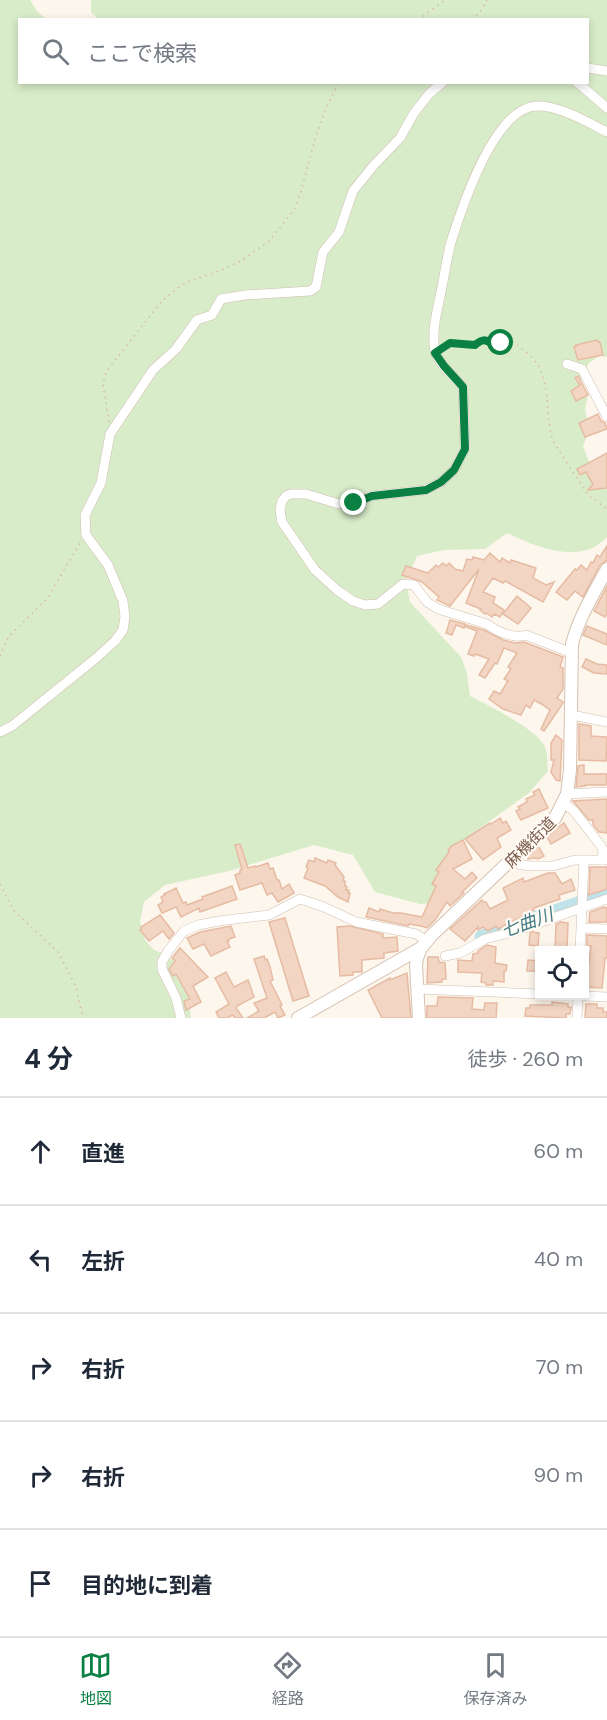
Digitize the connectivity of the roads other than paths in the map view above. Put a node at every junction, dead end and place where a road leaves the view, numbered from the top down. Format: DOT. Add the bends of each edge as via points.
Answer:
graph roads {
  1 [pos="589,68"];
  2 [pos="607,71"];
  3 [pos="441,84"];
  4 [pos="580,84"];
  5 [pos="607,108"];
  6 [pos="607,132"];
  7 [pos="567,364"];
  8 [pos="607,417"];
  9 [pos="607,569"];
  10 [pos="572,653"];
  11 [pos="572,715"];
  12 [pos="607,722"];
  13 [pos="0,732"];
  14 [pos="607,792"];
  15 [pos="565,798"];
  16 [pos="584,860"];
  17 [pos="604,860"];
  18 [pos="509,863"];
  19 [pos="607,899"];
  20 [pos="582,908"];
  21 [pos="582,928"];
  22 [pos="607,929"];
  23 [pos="424,944"];
  24 [pos="580,946"];
  25 [pos="445,956"];
  26 [pos="418,989"];
  27 [pos="535,994"];
  28 [pos="589,996"];
  29 [pos="607,997"];
  30 [pos="578,1000"];
  31 [pos="181,1018"];
  32 [pos="298,1018"];
  33 [pos="419,1018"];
  34 [pos="578,1018"];
  1 -- 2 [label="street"];
  3 -- 13 [label="street" via="353,191 339,232 323,252 316,287 310,291 221,299 212,315 197,320 176,349 153,370 110,434 101,483 85,515 86,535 108,565 123,601 123,630 95,659"];
  4 -- 5 [label="street"];
  6 -- 10 [label="street" via="558,110 532,106 519,111 499,132 468,193 451,244 435,323 435,353 463,387 465,449 454,470 426,490 339,504 306,494 291,494 282,501 280,510 282,522 315,570 353,601 378,604 403,584 414,585 438,609"];
  7 -- 8 [label="street" via="582,369"];
  9 -- 10 [label="street, 麻機街道" via="576,630"];
  10 -- 11 [label="street, 麻機街道"];
  11 -- 12 [label="street"];
  11 -- 15 [label="street, 麻機街道"];
  14 -- 15 [label="street"];
  15 -- 17 [label="street" via="601,846"];
  15 -- 18 [label="street, 麻機街道" via="555,818"];
  16 -- 17 [label="street"];
  16 -- 18 [label="street" via="553,866"];
  16 -- 20 [label="street"];
  18 -- 23 [label="street, 麻機街道"];
  19 -- 20 [label="street"];
  20 -- 21 [label="street"];
  20 -- 25 [label="street"];
  21 -- 22 [label="street"];
  21 -- 24 [label="street"];
  23 -- 26 [label="street" via="416,964"];
  23 -- 31 [label="street" via="416,934 356,922 300,899 269,915 198,926 184,931 162,962"];
  23 -- 32 [label="street, 麻機街道"];
  26 -- 27 [label="street"];
  26 -- 33 [label="street"];
  28 -- 29 [label="street"];
  30 -- 34 [label="street"];
}
